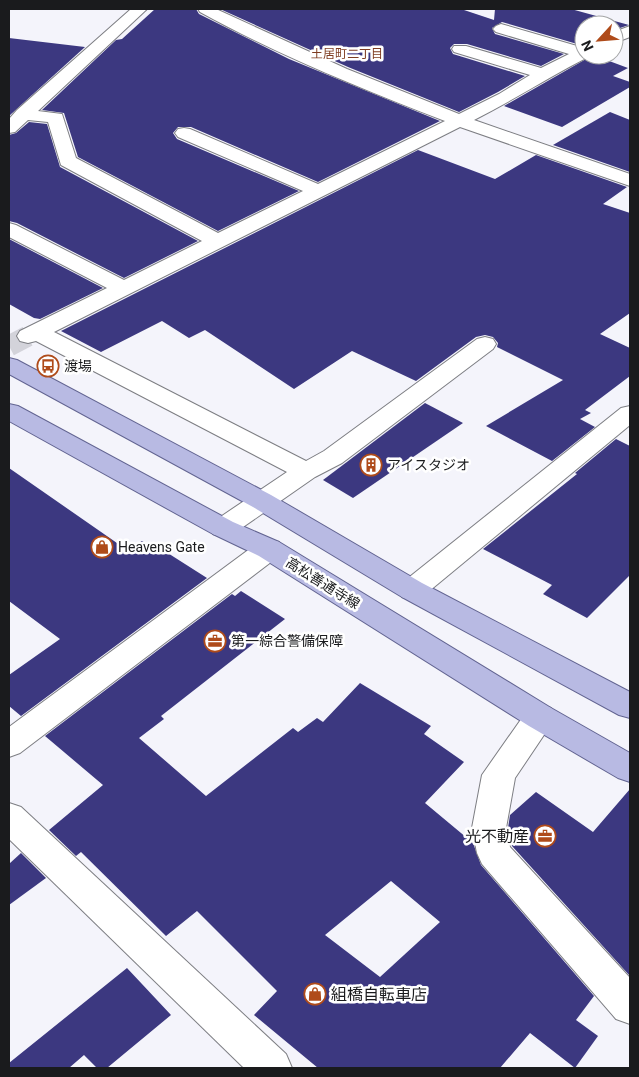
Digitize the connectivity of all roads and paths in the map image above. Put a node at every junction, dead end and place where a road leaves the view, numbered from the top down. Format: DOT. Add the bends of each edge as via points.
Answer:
graph roads {
  1 [pos="140,9"];
  2 [pos="205,9"];
  3 [pos="501,29"];
  4 [pos="460,49"];
  5 [pos="574,50"];
  6 [pos="574,58"];
  7 [pos="543,74"];
  8 [pos="24,114"];
  9 [pos="460,120"];
  10 [pos="9,128"];
  11 [pos="184,133"];
  12 [pos="630,180"];
  13 [pos="318,191"];
  14 [pos="9,229"];
  15 [pos="218,242"];
  16 [pos="123,288"];
  17 [pos="485,344"];
  18 [pos="9,365"];
  19 [pos="9,411"];
  20 [pos="624,427"];
  21 [pos="306,471"];
  22 [pos="262,502"];
  23 [pos="223,528"];
  24 [pos="269,549"];
  25 [pos="412,590"];
  26 [pos="630,706"];
  27 [pos="540,717"];
  28 [pos="9,744"];
  29 [pos="630,768"];
  30 [pos="9,816"];
  31 [pos="630,1006"];
  32 [pos="272,1068"];
  1 -- 8 [label="street"];
  2 -- 9 [label="street" via="348,77"];
  3 -- 5 [label="street"];
  4 -- 7 [label="street"];
  6 -- 7 [label="street"];
  7 -- 9 [label="street" via="505,98"];
  8 -- 10 [label="street"];
  8 -- 15 [label="street" via="56,118 68,161"];
  9 -- 12 [label="street"];
  9 -- 13 [label="street"];
  11 -- 13 [label="street"];
  13 -- 15 [label="street"];
  14 -- 16 [label="street"];
  15 -- 16 [label="street"];
  16 -- 21 [label="street" via="33,334"];
  17 -- 21 [label="street" via="333,457"];
  18 -- 22 [label="main road"];
  19 -- 23 [label="main road, 高松善通寺線"];
  20 -- 25 [label="street"];
  21 -- 22 [label="street"];
  22 -- 23 [label="street"];
  22 -- 25 [label="main road"];
  23 -- 24 [label="main road, 高松善通寺線"];
  24 -- 27 [label="main road, 高松善通寺線"];
  24 -- 28 [label="street"];
  25 -- 26 [label="main road"];
  27 -- 29 [label="main road, 高松善通寺線"];
  27 -- 31 [label="street" via="499,775 489,828 494,853"];
  30 -- 32 [label="street"];
}
